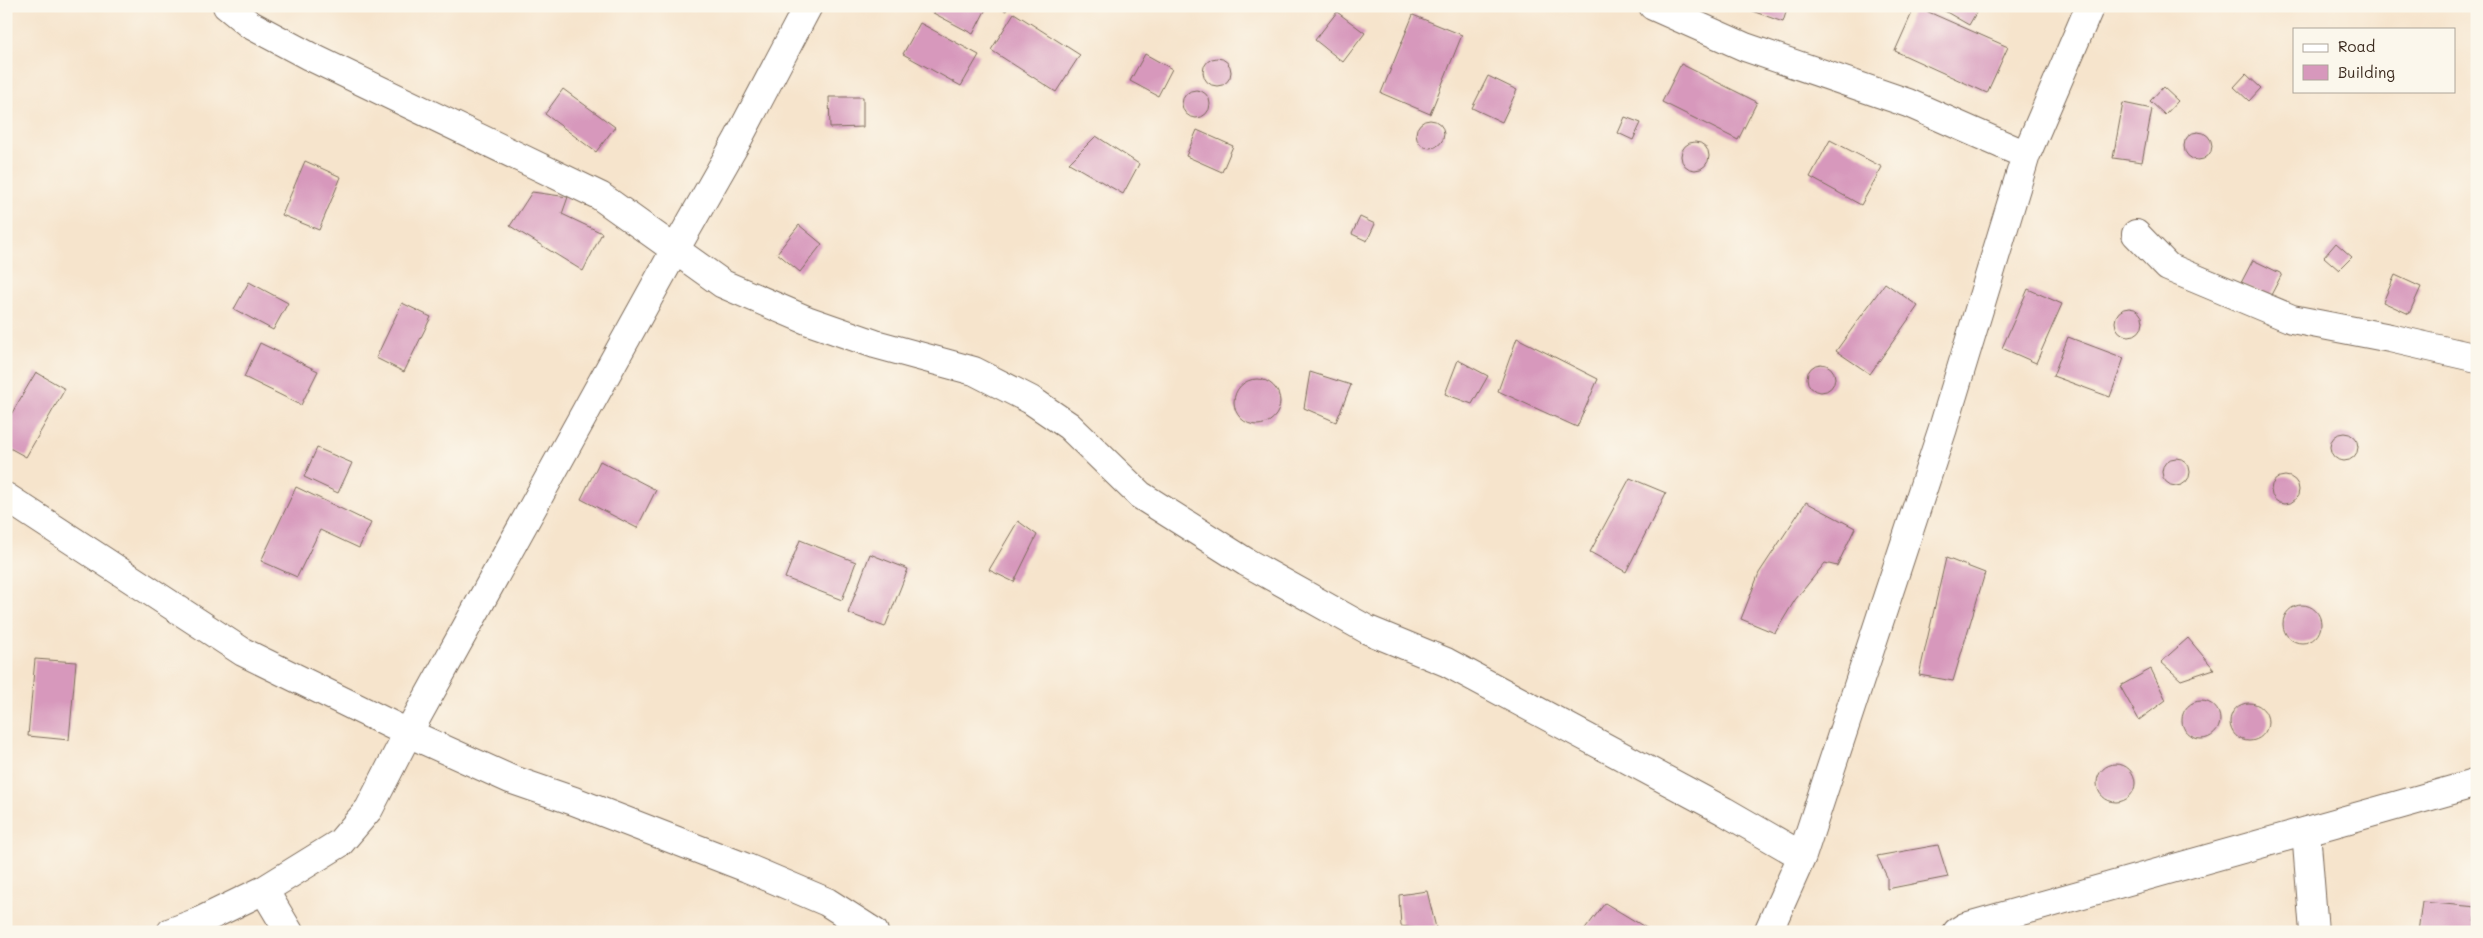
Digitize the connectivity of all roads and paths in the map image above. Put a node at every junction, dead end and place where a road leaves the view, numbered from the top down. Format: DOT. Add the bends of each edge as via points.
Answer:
graph roads {
  1 [pos="227,6"];
  2 [pos="808,6"];
  3 [pos="1653,6"];
  4 [pos="2090,6"];
  5 [pos="2026,155"];
  6 [pos="2136,234"];
  7 [pos="674,250"];
  8 [pos="2477,358"];
  9 [pos="6,498"];
  10 [pos="408,733"];
  11 [pos="2477,783"];
  12 [pos="2306,831"];
  13 [pos="1802,856"];
  14 [pos="264,890"];
  15 [pos="865,929"];
  16 [pos="171,932"];
  17 [pos="289,932"];
  18 [pos="1768,932"];
  19 [pos="1956,932"];
  20 [pos="2314,932"];
  1 -- 7 [label="street" via="249,24 309,56 600,196"];
  2 -- 7 [label="street" via="737,141"];
  3 -- 5 [label="street" via="1744,47 1908,103"];
  4 -- 5 [label="street"];
  5 -- 13 [label="street" via="1942,428"];
  6 -- 8 [label="street" via="2168,267 2292,319"];
  7 -- 10 [label="street"];
  7 -- 13 [label="street" via="723,284 800,318 875,344 974,371 1031,400 1068,426 1140,495 1246,562 1368,630 1446,662"];
  9 -- 10 [label="street" via="243,652"];
  10 -- 14 [label="street" via="369,809 354,828 340,843"];
  10 -- 15 [label="street" via="510,779 748,868 827,902"];
  11 -- 12 [label="street"];
  12 -- 19 [label="street"];
  12 -- 20 [label="street"];
  13 -- 18 [label="street"];
  14 -- 16 [label="street"];
  14 -- 17 [label="street"];
}
